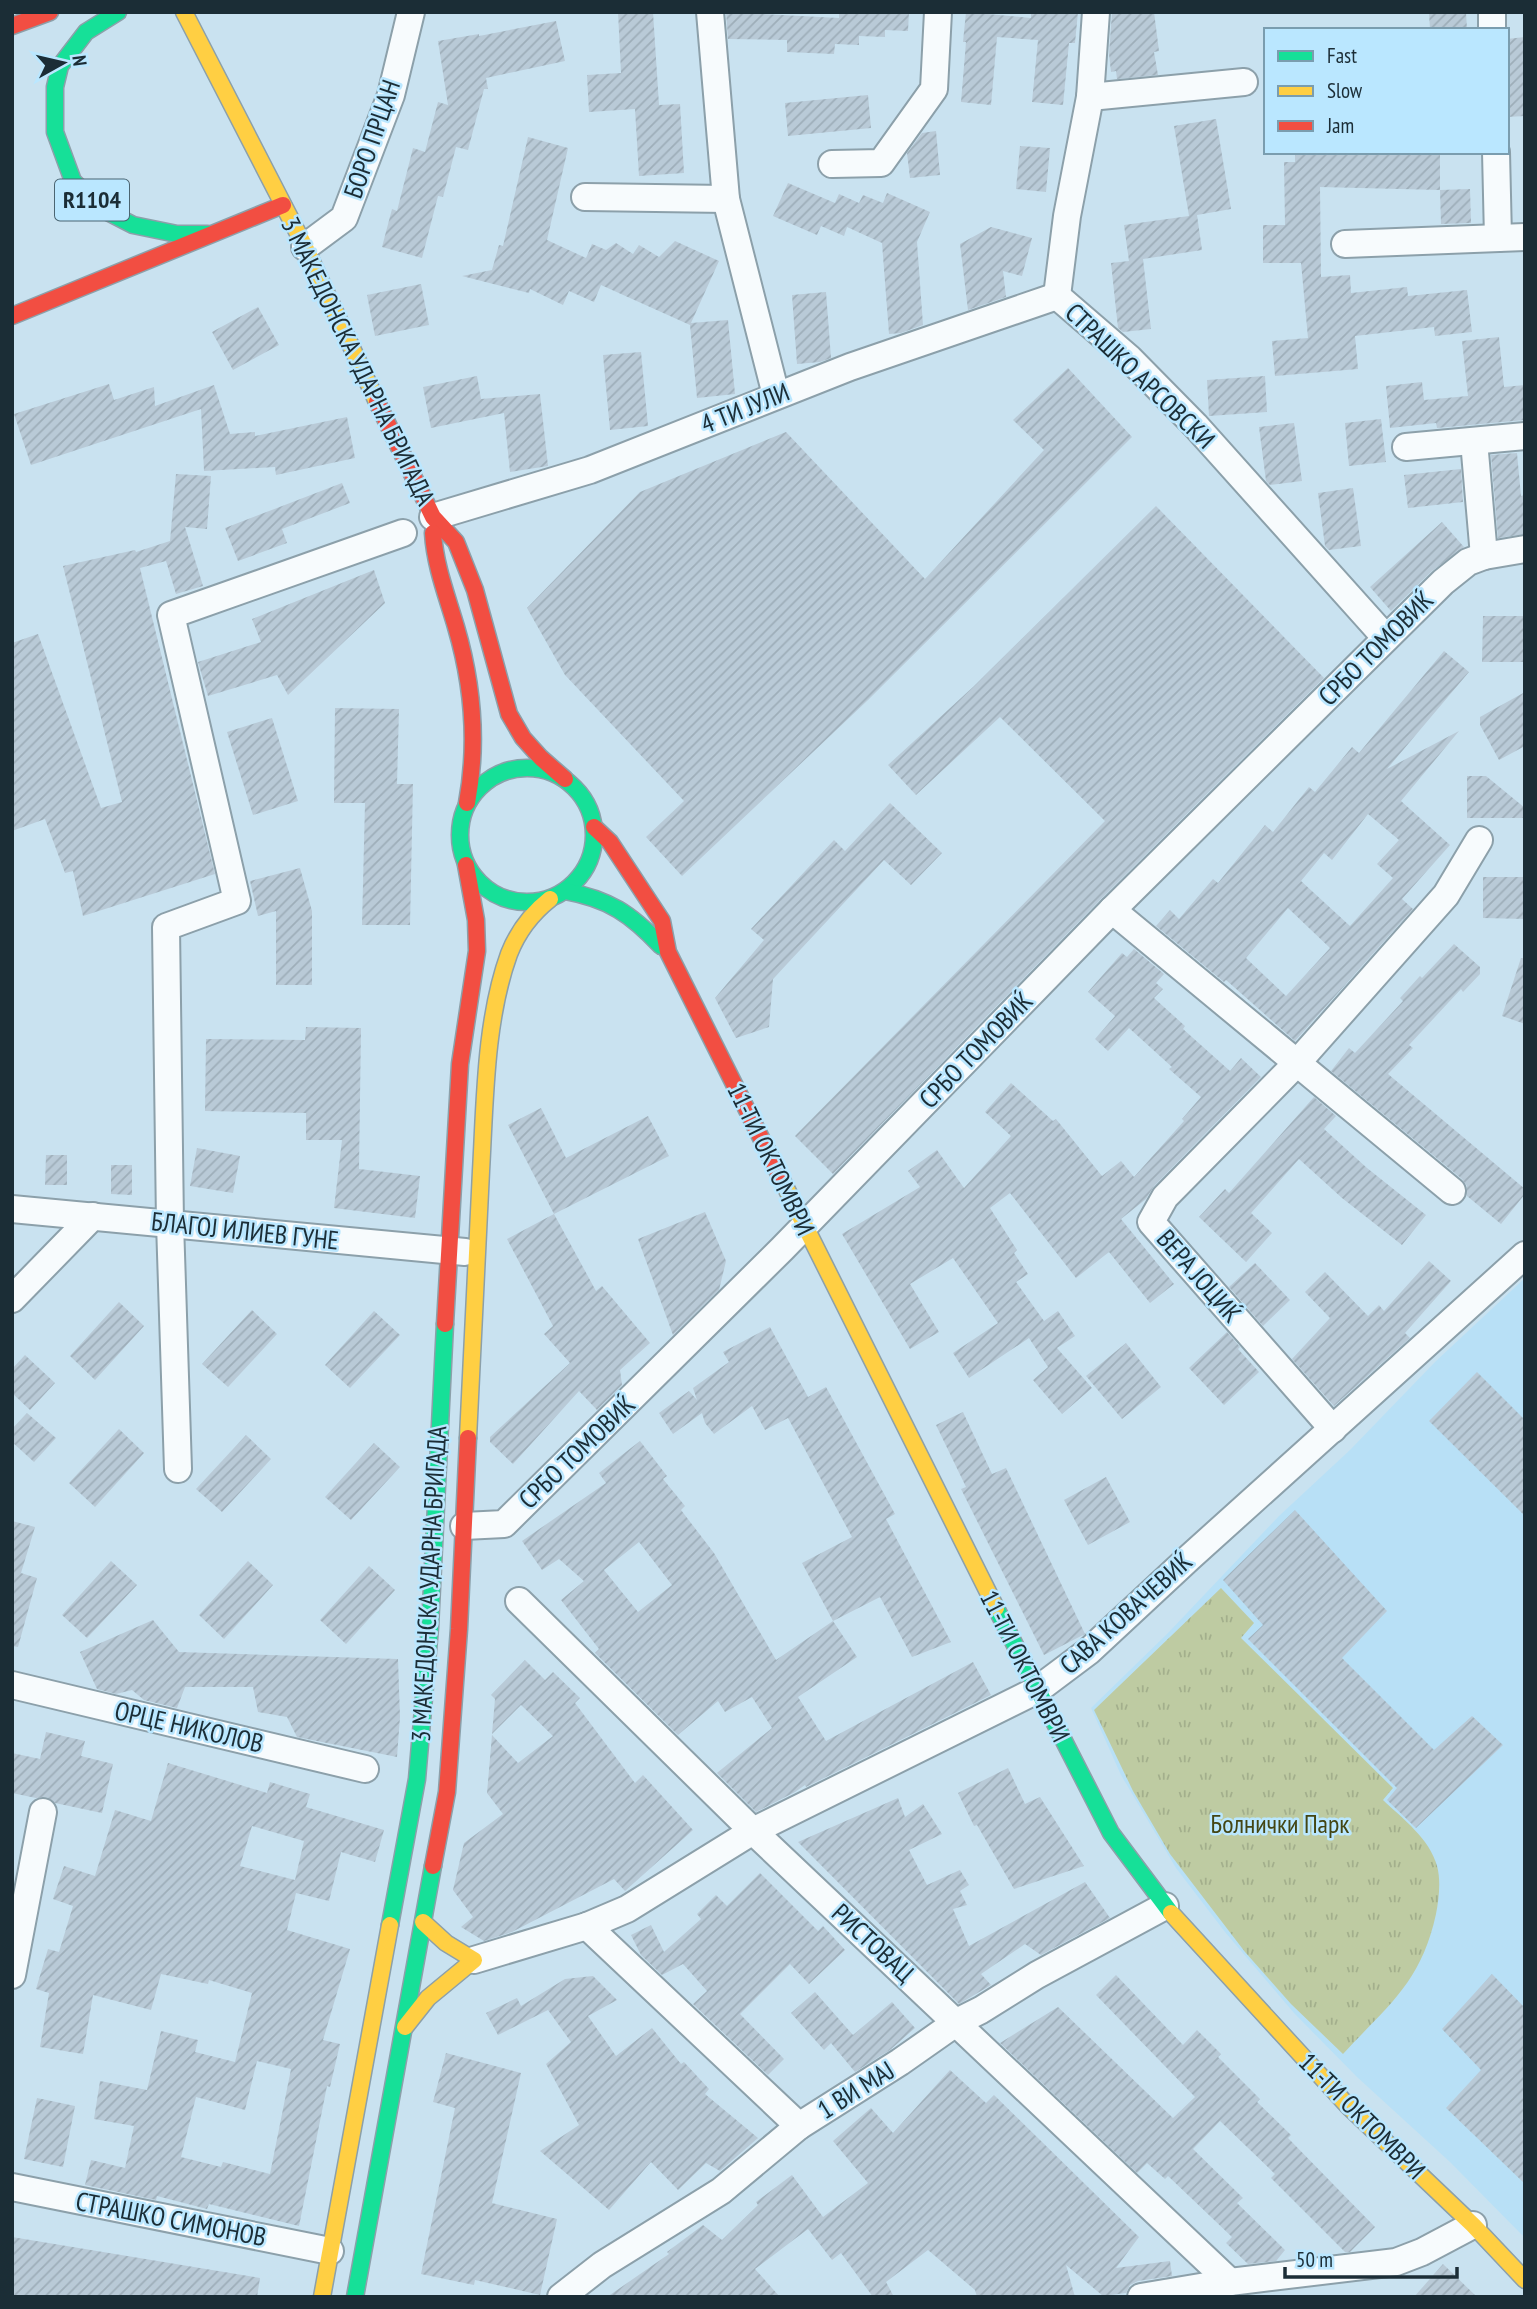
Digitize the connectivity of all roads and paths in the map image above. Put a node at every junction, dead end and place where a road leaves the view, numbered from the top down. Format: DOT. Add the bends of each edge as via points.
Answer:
graph roads {
  1 [pos="50,12"];
  2 [pos="118,12"];
  3 [pos="184,12"];
  4 [pos="411,12"];
  5 [pos="710,12"];
  6 [pos="939,12"];
  7 [pos="1096,12"];
  8 [pos="12,26"];
  9 [pos="1244,82"];
  10 [pos="1090,97"];
  11 [pos="1496,154"];
  12 [pos="832,164"];
  13 [pos="585,197"];
  14 [pos="726,199"];
  15 [pos="283,205"];
  16 [pos="208,234"];
  17 [pos="1525,237"];
  18 [pos="1498,238"];
  19 [pos="1345,244"];
  20 [pos="305,247"];
  21 [pos="1057,296"];
  22 [pos="12,316"];
  23 [pos="776,395"];
  24 [pos="1525,436"];
  25 [pos="1474,441"];
  26 [pos="1406,447"];
  27 [pos="433,517"];
  28 [pos="403,533"];
  29 [pos="1525,549"];
  30 [pos="1484,556"];
  31 [pos="1386,638"];
  32 [pos="565,779"];
  33 [pos="467,803"];
  34 [pos="594,827"];
  35 [pos="1479,840"];
  36 [pos="466,866"];
  37 [pos="558,895"];
  38 [pos="1112,910"];
  39 [pos="668,952"];
  40 [pos="1296,1064"];
  41 [pos="1452,1191"];
  42 [pos="12,1209"];
  43 [pos="93,1216"];
  44 [pos="170,1223"];
  45 [pos="804,1227"];
  46 [pos="447,1251"];
  47 [pos="477,1253"];
  48 [pos="1525,1255"];
  49 [pos="12,1299"];
  50 [pos="1333,1429"];
  51 [pos="178,1469"];
  52 [pos="464,1526"];
  53 [pos="519,1601"];
  54 [pos="12,1685"];
  55 [pos="1037,1690"];
  56 [pos="365,1769"];
  57 [pos="43,1812"];
  58 [pos="753,1831"];
  59 [pos="1165,1906"];
  60 [pos="423,1922"];
  61 [pos="17,1926"];
  62 [pos="587,1926"];
  63 [pos="474,1960"];
  64 [pos="12,1975"];
  65 [pos="957,2022"];
  66 [pos="404,2028"];
  67 [pos="799,2126"];
  68 [pos="12,2187"];
  69 [pos="1473,2225"];
  70 [pos="330,2251"];
  71 [pos="1525,2280"];
  72 [pos="1230,2282"];
  73 [pos="322,2297"];
  74 [pos="355,2297"];
  75 [pos="561,2297"];
  76 [pos="1141,2297"];
  1 -- 8 [label="main road"];
  2 -- 16 [label="main road, R1104" via="86,32 60,66 55,132 73,181 100,208 133,225 177,234"];
  3 -- 15 [label="main road, 3 МАКЕДОНСКА УДАРНА БРИГАДА"];
  4 -- 20 [label="street, БОРО ПРЦАН" via="391,95 344,218"];
  5 -- 14 [label="street"];
  6 -- 12 [label="street" via="934,89 881,163"];
  7 -- 10 [label="street, СТРАШКО АРСОВСКИ"];
  9 -- 10 [label="street"];
  10 -- 21 [label="street, СТРАШКО АРСОВСКИ"];
  11 -- 18 [label="street"];
  13 -- 14 [label="street"];
  14 -- 23 [label="street"];
  15 -- 16 [label="main road, R1104"];
  15 -- 20 [label="main road, 3 МАКЕДОНСКА УДАРНА БРИГАДА"];
  16 -- 22 [label="main road, R1104"];
  17 -- 18 [label="street"];
  18 -- 19 [label="street"];
  20 -- 27 [label="main road, 3 МАКЕДОНСКА УДАРНА БРИГАДА"];
  21 -- 23 [label="street, 4 ТИ ЈУЛИ"];
  21 -- 31 [label="street, СТРАШКО АРСОВСКИ" via="1129,358 1195,425"];
  23 -- 27 [label="street, 4 ТИ ЈУЛИ" via="590,470"];
  24 -- 25 [label="street"];
  25 -- 26 [label="street"];
  25 -- 30 [label="street"];
  27 -- 32 [label="main road" via="456,542 470,578 509,713 523,738"];
  27 -- 33 [label="main road" via="433,551 458,633 472,713 474,773"];
  28 -- 44 [label="street" via="171,615 236,901 166,927"];
  29 -- 30 [label="street, СРБО ТОМОВИЌ"];
  30 -- 31 [label="street, СРБО ТОМОВИЌ" via="1468,562 1443,582"];
  31 -- 38 [label="street, СРБО ТОМОВИЌ"];
  32 -- 33 [label="main road" via="535,768 511,769 476,789"];
  32 -- 34 [label="main road" via="584,800"];
  33 -- 36 [label="main road" via="459,834"];
  34 -- 37 [label="main road" via="588,863 579,879"];
  34 -- 39 [label="main road" via="610,842 662,921"];
  35 -- 40 [label="street, ВЕРА ЈОЦИЌ" via="1446,895"];
  36 -- 37 [label="main road" via="487,890 502,898 526,902"];
  36 -- 46 [label="main road, 3 МАКЕДОНСКА УДАРНА БРИГАДА" via="477,951 460,1063"];
  37 -- 39 [label="main road" via="604,900 635,919"];
  37 -- 47 [label="main road, 3 МАКЕДОНСКА УДАРНА БРИГАДА" via="521,930 502,981 484,1118"];
  38 -- 40 [label="street"];
  38 -- 45 [label="street, СРБО ТОМОВИЌ"];
  39 -- 45 [label="main road, 11-ТИ ОКТОМВРИ"];
  40 -- 41 [label="street"];
  40 -- 50 [label="street, ВЕРА ЈОЦИЌ" via="1165,1197 1151,1222"];
  42 -- 43 [label="street, БЛАГОЈ ИЛИЕВ ГУНЕ"];
  43 -- 44 [label="street, БЛАГОЈ ИЛИЕВ ГУНЕ"];
  43 -- 49 [label="street"];
  44 -- 46 [label="street, БЛАГОЈ ИЛИЕВ ГУНЕ"];
  44 -- 51 [label="street"];
  45 -- 52 [label="street, СРБО ТОМОВИЌ" via="503,1524"];
  45 -- 55 [label="main road, 11-ТИ ОКТОМВРИ"];
  46 -- 47 [label="street, БЛАГОЈ ИЛИЕВ ГУНЕ"];
  46 -- 70 [label="main road, 3 МАКЕДОНСКА УДАРНА БРИГАДА" via="430,1628 417,1779"];
  47 -- 52 [label="main road, 3 МАКЕДОНСКА УДАРНА БРИГАДА"];
  48 -- 50 [label="street, САВА КОВАЧЕВИЌ"];
  50 -- 55 [label="street, САВА КОВАЧЕВИЌ" via="1089,1651"];
  52 -- 60 [label="main road, 3 МАКЕДОНСКА УДАРНА БРИГАДА" via="447,1792"];
  53 -- 58 [label="street, РИСТОВАЦ"];
  54 -- 56 [label="street, ОРЦЕ НИКОЛОВ"];
  55 -- 58 [label="street, САВА КОВАЧЕВИЌ"];
  55 -- 59 [label="main road, 11-ТИ ОКТОМВРИ" via="1111,1833"];
  57 -- 61 [label="street"];
  58 -- 62 [label="street, САВА КОВАЧЕВИЌ" via="627,1909"];
  58 -- 65 [label="street, РИСТОВАЦ"];
  59 -- 65 [label="street, 1 ВИ МАЈ"];
  59 -- 69 [label="main road, 11-ТИ ОКТОМВРИ" via="1348,2106"];
  60 -- 63 [label="main road" via="455,1952"];
  60 -- 66 [label="main road, 3 МАКЕДОНСКА УДАРНА БРИГАДА"];
  61 -- 64 [label="street"];
  62 -- 63 [label="street, САВА КОВАЧЕВИЌ"];
  62 -- 67 [label="street"];
  63 -- 66 [label="main road" via="417,2007"];
  65 -- 67 [label="street, 1 ВИ МАЈ"];
  65 -- 72 [label="street, РИСТОВАЦ"];
  66 -- 74 [label="main road, 3 МАКЕДОНСКА УДАРНА БРИГАДА"];
  67 -- 75 [label="street, 1 ВИ МАЈ" via="721,2191 601,2265"];
  68 -- 70 [label="street, СТРАШКО СИМОНОВ"];
  69 -- 71 [label="main road, 11-ТИ ОКТОМВРИ"];
  69 -- 72 [label="street" via="1396,2262"];
  70 -- 73 [label="main road, 3 МАКЕДОНСКА УДАРНА БРИГАДА"];
  72 -- 76 [label="street"];
}
